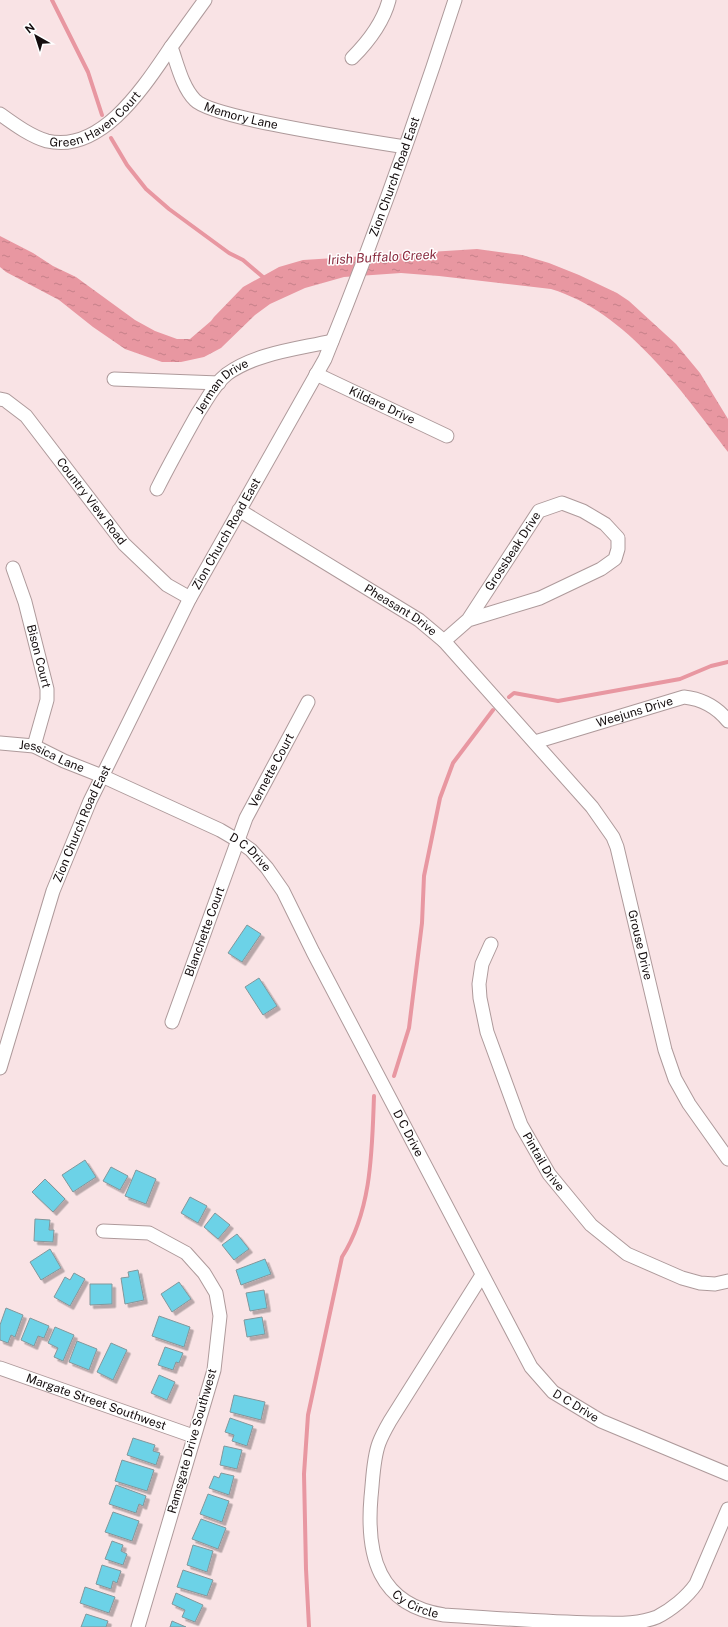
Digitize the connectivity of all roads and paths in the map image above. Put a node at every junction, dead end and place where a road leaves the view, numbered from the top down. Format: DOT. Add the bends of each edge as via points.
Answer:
graph roads {
  1 [pos="205,0"];
  2 [pos="389,0"];
  3 [pos="454,0"];
  4 [pos="171,47"];
  5 [pos="352,58"];
  6 [pos="0,114"];
  7 [pos="405,147"];
  8 [pos="332,342"];
  9 [pos="316,374"];
  10 [pos="114,379"];
  11 [pos="220,382"];
  12 [pos="0,399"];
  13 [pos="447,436"];
  14 [pos="157,488"];
  15 [pos="239,510"];
  16 [pos="13,568"];
  17 [pos="190,598"];
  18 [pos="468,620"];
  19 [pos="444,641"];
  20 [pos="308,702"];
  21 [pos="728,721"];
  22 [pos="534,742"];
  23 [pos="0,743"];
  24 [pos="34,746"];
  25 [pos="102,776"];
  26 [pos="237,840"];
  27 [pos="491,944"];
  28 [pos="172,1022"];
  29 [pos="0,1068"];
  30 [pos="728,1159"];
  31 [pos="103,1231"];
  32 [pos="482,1275"];
  33 [pos="728,1281"];
  34 [pos="0,1368"];
  35 [pos="193,1436"];
  36 [pos="728,1474"];
  37 [pos="728,1509"];
  38 [pos="138,1627"];
  1 -- 4 [label="street"];
  2 -- 5 [label="street" via="378,27"];
  3 -- 7 [label="street, Zion Church Road East"];
  4 -- 6 [label="street, Green Haven Court" via="120,114 94,134 80,140 67,143 47,141 22,130"];
  4 -- 7 [label="street, Memory Lane" via="185,85 195,100 210,109"];
  7 -- 8 [label="street, Zion Church Road East" via="398,172"];
  8 -- 9 [label="street, Zion Church Road East"];
  8 -- 11 [label="street, Jerman Drive" via="274,354 247,363 227,374"];
  9 -- 13 [label="street, Kildare Drive"];
  9 -- 15 [label="street, Zion Church Road East"];
  10 -- 11 [label="street"];
  11 -- 14 [label="street, Jerman Drive" via="213,389"];
  12 -- 17 [label="street, Country View Road" via="26,416 124,544 162,580"];
  15 -- 17 [label="street, Zion Church Road East"];
  15 -- 19 [label="street, Pheasant Drive" via="420,620"];
  16 -- 24 [label="street, Bison Court" via="25,602 47,689 47,700"];
  17 -- 25 [label="street, Zion Church Road East"];
  18 -- 18 [label="street, Grossbeak Drive" via="540,511 562,503 583,511 605,524 618,538 615,559 601,569 540,598"];
  18 -- 19 [label="street, Grossbeak Drive"];
  19 -- 22 [label="street, Pheasant Drive"];
  20 -- 26 [label="street, Vernette Court" via="259,791"];
  21 -- 22 [label="street, Weejuns Drive" via="710,704 697,698 684,697"];
  22 -- 30 [label="street, Grouse Drive" via="592,807 613,837 665,1050 675,1079 689,1104"];
  23 -- 24 [label="street, Jessica Lane"];
  24 -- 25 [label="street, Jessica Lane"];
  25 -- 26 [label="street, D C Drive"];
  25 -- 29 [label="street, Zion Church Road East" via="53,891"];
  26 -- 28 [label="street, Blanchette Court"];
  26 -- 32 [label="street, D C Drive" via="251,850 283,891"];
  27 -- 33 [label="street, Pintail Drive" via="482,964 479,984 486,1032 521,1126 549,1174 592,1225 627,1254 700,1283 715,1284"];
  31 -- 35 [label="street, Ramsgate Drive Southwest" via="149,1233 186,1253 204,1273 216,1293 220,1316 214,1370"];
  32 -- 36 [label="street, D C Drive" via="531,1367 553,1392 601,1421"];
  32 -- 37 [label="street, Cy Circle" via="390,1421 379,1443 374,1466 370,1539 378,1569 403,1600 426,1612 444,1615 557,1622 626,1623 646,1620 666,1611 693,1588"];
  34 -- 35 [label="street, Margate Street Southwest"];
  35 -- 38 [label="street, Ramsgate Drive Southwest"];
}
